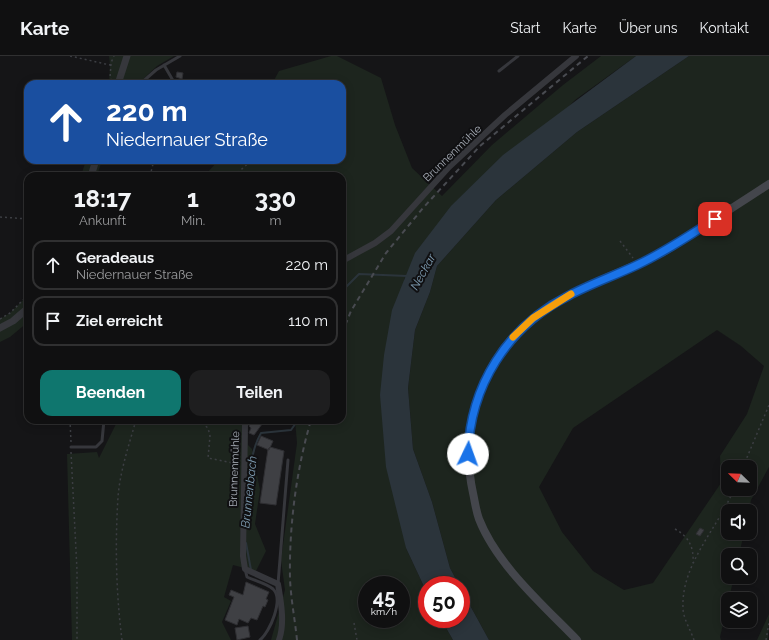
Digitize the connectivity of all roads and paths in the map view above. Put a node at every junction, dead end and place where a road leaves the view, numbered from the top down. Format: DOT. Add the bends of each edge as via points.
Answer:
graph roads {
  1 [pos="70,56"];
  2 [pos="113,56"];
  3 [pos="127,56"];
  4 [pos="180,56"];
  5 [pos="518,56"];
  6 [pos="576,56"];
  7 [pos="110,65"];
  8 [pos="164,65"];
  9 [pos="499,71"];
  10 [pos="111,80"];
  11 [pos="119,80"];
  12 [pos="145,80"];
  13 [pos="173,80"];
  14 [pos="248,164"];
  15 [pos="238,172"];
  16 [pos="769,184"];
  17 [pos="0,217"];
  18 [pos="24,219"];
  19 [pos="620,241"];
  20 [pos="346,259"];
  21 [pos="636,265"];
  22 [pos="24,299"];
  23 [pos="24,311"];
  24 [pos="0,318"];
  25 [pos="0,328"];
  26 [pos="769,405"];
  27 [pos="70,424"];
  28 [pos="104,424"];
  29 [pos="135,424"];
  30 [pos="203,424"];
  31 [pos="245,424"];
  32 [pos="71,448"];
  33 [pos="288,460"];
  34 [pos="746,460"];
  35 [pos="243,465"];
  36 [pos="732,496"];
  37 [pos="675,529"];
  38 [pos="693,565"];
  39 [pos="245,569"];
  40 [pos="278,584"];
  41 [pos="769,623"];
  42 [pos="354,624"];
  43 [pos="77,640"];
  44 [pos="122,640"];
  45 [pos="260,640"];
  46 [pos="279,640"];
  47 [pos="357,640"];
  48 [pos="577,640"];
  49 [pos="694,640"];
  50 [pos="766,640"];
  1 -- 7 [label="path"];
  2 -- 7 [label="path"];
  3 -- 11 [label="street"];
  4 -- 8 [label="lane"];
  5 -- 9 [label="lane"];
  6 -- 20 [label="street, Brunnenmühle" via="505,115 449,167 391,231"];
  7 -- 10 [label="path"];
  8 -- 12 [label="lane"];
  8 -- 13 [label="lane"];
  14 -- 15 [label="path"];
  16 -- 21 [label="main road" via="664,252"];
  17 -- 18 [label="path"];
  19 -- 21 [label="path"];
  21 -- 48 [label="main road" via="567,296 548,307 519,331 498,356 489,372 470,424 469,476 478,518 492,544 509,567"];
  22 -- 24 [label="path" via="10,313"];
  23 -- 25 [label="street"];
  26 -- 34 [label="path"];
  27 -- 32 [label="path"];
  28 -- 32 [label="lane" via="102,441 96,447"];
  29 -- 44 [label="path" via="118,496 117,562"];
  30 -- 35 [label="path" via="208,428 210,436 208,458"];
  31 -- 35 [label="street, Brunnenmühle"];
  32 -- 43 [label="path" via="77,570"];
  33 -- 40 [label="lane"];
  35 -- 39 [label="street, Brunnenmühle" via="242,544"];
  36 -- 38 [label="path"];
  37 -- 38 [label="path" via="692,544"];
  38 -- 49 [label="path" via="688,576 683,609"];
  39 -- 40 [label="street"];
  39 -- 45 [label="lane" via="247,577 272,589 277,599 269,629"];
  40 -- 46 [label="street" via="282,602"];
  41 -- 50 [label="path"];
  42 -- 47 [label="path"];
}
